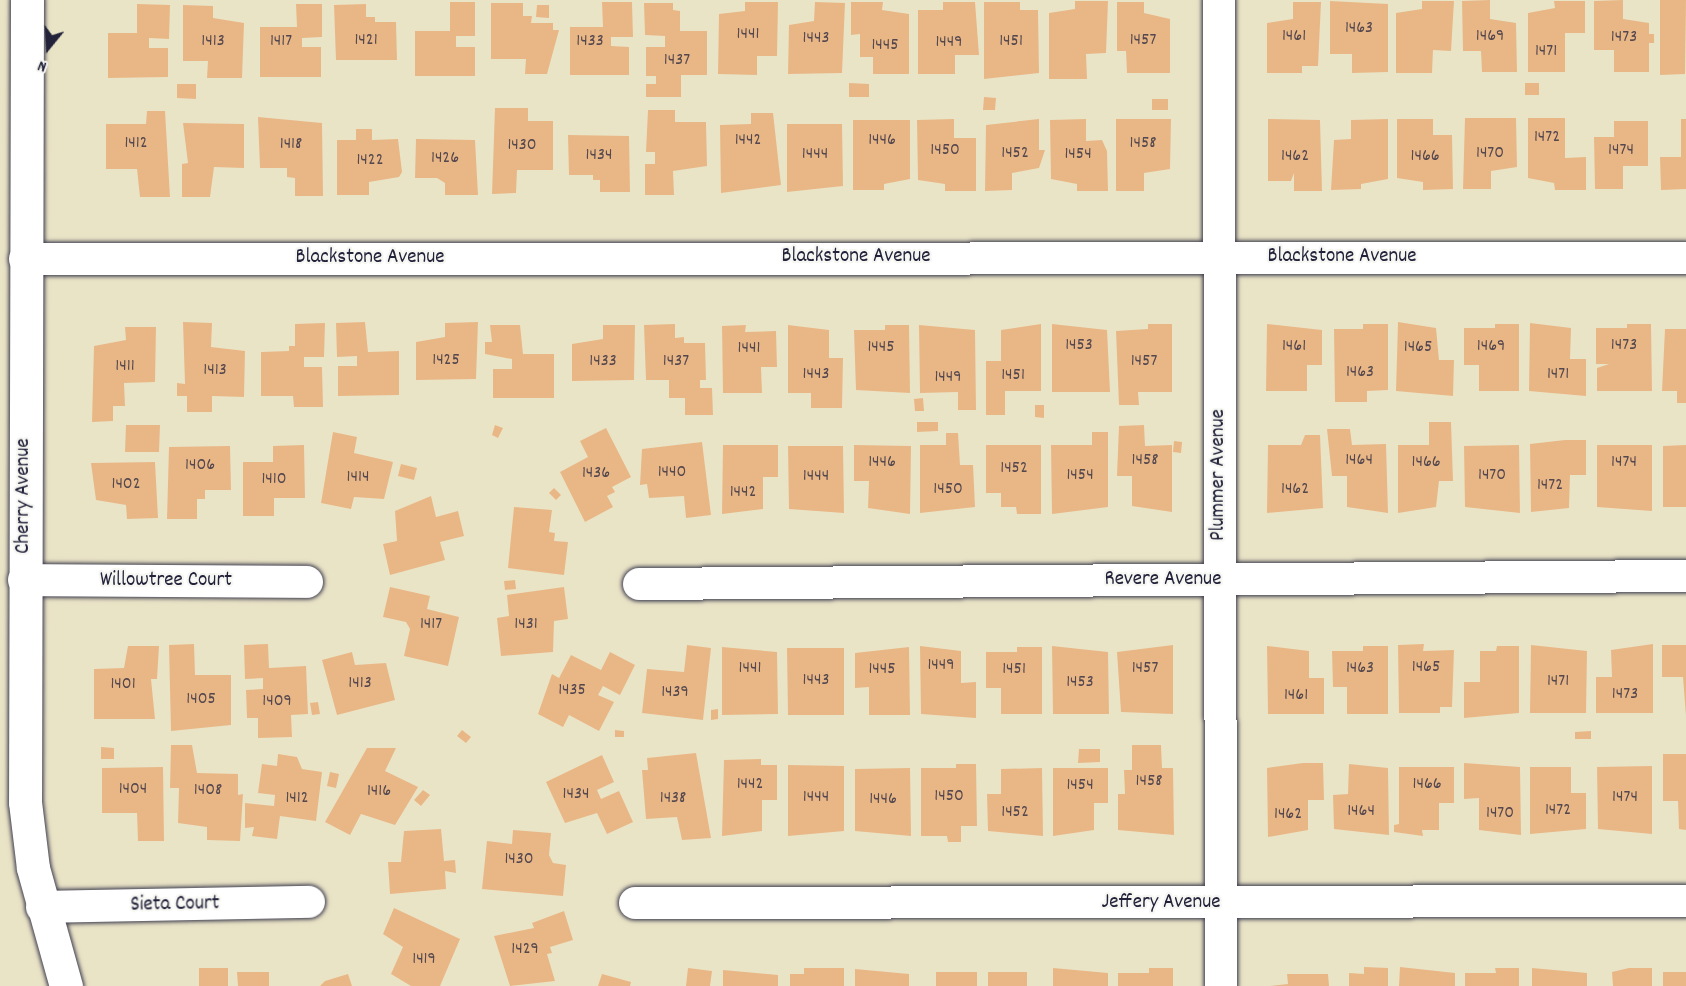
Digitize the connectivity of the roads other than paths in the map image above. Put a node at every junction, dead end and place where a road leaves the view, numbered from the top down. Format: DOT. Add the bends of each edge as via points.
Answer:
graph roads {
  1 [pos="27,0"];
  2 [pos="1219,0"];
  3 [pos="1219,257"];
  4 [pos="1686,258"];
  5 [pos="25,259"];
  6 [pos="1686,576"];
  7 [pos="24,580"];
  8 [pos="1220,580"];
  9 [pos="307,582"];
  10 [pos="639,584"];
  11 [pos="1686,901"];
  12 [pos="309,902"];
  13 [pos="635,903"];
  14 [pos="1221,903"];
  15 [pos="42,907"];
  16 [pos="66,986"];
  17 [pos="1221,986"];
  1 -- 5 [label="street, Cherry Avenue"];
  2 -- 3 [label="street, Plummer Avenue"];
  3 -- 4 [label="street, Blackstone Avenue"];
  3 -- 5 [label="street, Blackstone Avenue"];
  3 -- 8 [label="street, Plummer Avenue"];
  5 -- 7 [label="street, Cherry Avenue"];
  6 -- 8 [label="street, Revere Avenue"];
  7 -- 9 [label="street, Willowtree Court"];
  7 -- 15 [label="street, Cherry Avenue" via="25,802"];
  8 -- 10 [label="street, Revere Avenue"];
  8 -- 14 [label="street, Plummer Avenue"];
  11 -- 14 [label="street, Jeffery Avenue"];
  12 -- 15 [label="street, Sieta Court"];
  13 -- 14 [label="street, Jeffery Avenue"];
  14 -- 17 [label="street, Plummer Avenue"];
  15 -- 16 [label="street, Cherry Avenue"];
}
